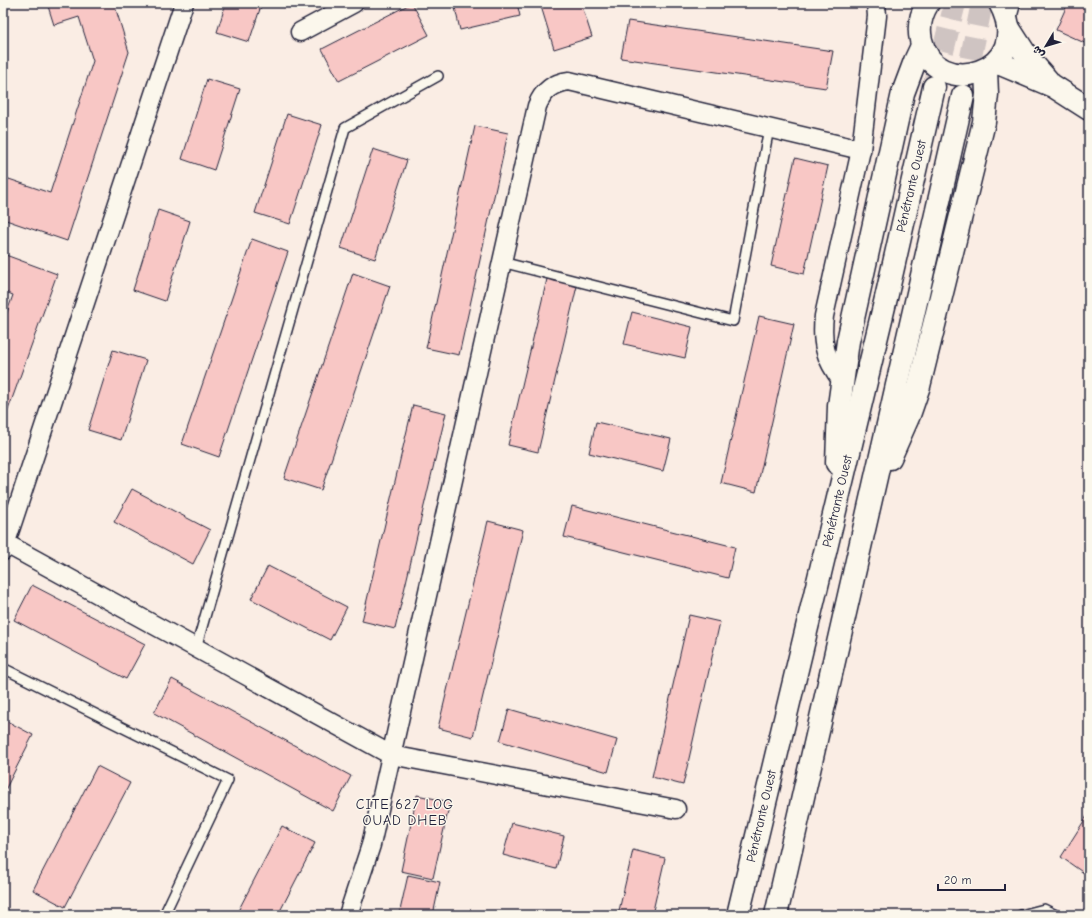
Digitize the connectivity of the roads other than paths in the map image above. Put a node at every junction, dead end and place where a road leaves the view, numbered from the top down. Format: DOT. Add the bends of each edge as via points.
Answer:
graph roads {
  1 [pos="184,3"];
  2 [pos="354,3"];
  3 [pos="876,3"];
  4 [pos="922,9"];
  5 [pos="1006,12"];
  6 [pos="300,32"];
  7 [pos="922,46"];
  8 [pos="991,66"];
  9 [pos="438,76"];
  10 [pos="1053,86"];
  11 [pos="934,87"];
  12 [pos="963,96"];
  13 [pos="1089,109"];
  14 [pos="769,128"];
  15 [pos="861,150"];
  16 [pos="502,262"];
  17 [pos="842,381"];
  18 [pos="873,489"];
  19 [pos="838,496"];
  20 [pos="4,546"];
  21 [pos="196,648"];
  22 [pos="3,668"];
  23 [pos="391,755"];
  24 [pos="676,809"];
  25 [pos="164,915"];
  26 [pos="348,915"];
  27 [pos="738,915"];
  28 [pos="776,915"];
  29 [pos="1021,915"];
  30 [pos="1056,915"];
  1 -- 20 [label="street"];
  2 -- 6 [label="street"];
  3 -- 15 [label="street" via="877,16"];
  4 -- 7 [label="main road" via="919,34"];
  5 -- 8 [label="main road" via="1008,39 1003,52"];
  5 -- 10 [label="main road" via="1028,58"];
  7 -- 8 [label="main road" via="928,57 948,72 974,74"];
  7 -- 17 [label="main road" via="908,77 899,110 848,341"];
  8 -- 10 [label="main road"];
  8 -- 18 [label="main road" via="984,122 919,386 898,442"];
  9 -- 21 [label="lane" via="345,128"];
  10 -- 13 [label="main road"];
  11 -- 19 [label="main road, Pénétrante Ouest"];
  12 -- 18 [label="main road"];
  14 -- 15 [label="street"];
  14 -- 16 [label="street" via="569,81 555,84 544,93 537,106"];
  14 -- 16 [label="lane" via="733,320"];
  15 -- 17 [label="street" via="822,330 827,357"];
  16 -- 23 [label="street"];
  17 -- 19 [label="main road" via="837,436"];
  18 -- 28 [label="main road"];
  19 -- 27 [label="main road, Pénétrante Ouest"];
  20 -- 21 [label="street"];
  21 -- 23 [label="street"];
  22 -- 25 [label="lane" via="228,780"];
  23 -- 24 [label="street"];
  23 -- 26 [label="street" via="371,845"];
  29 -- 30 [label="lane" via="1044,909"];
}
